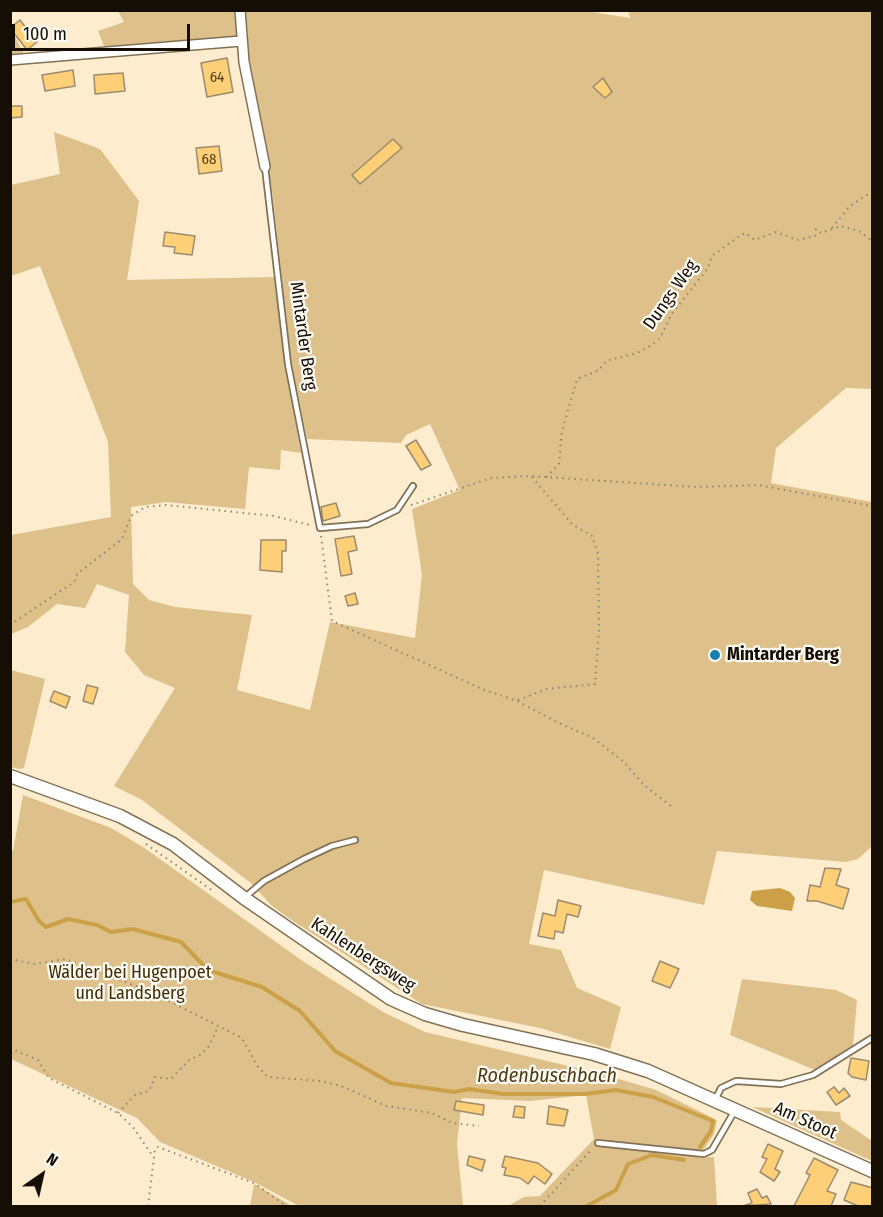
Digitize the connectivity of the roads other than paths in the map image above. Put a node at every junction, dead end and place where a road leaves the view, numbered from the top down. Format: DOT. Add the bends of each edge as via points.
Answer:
graph roads {
  1 [pos="240,10"];
  2 [pos="241,41"];
  3 [pos="10,60"];
  4 [pos="264,167"];
  5 [pos="412,486"];
  6 [pos="10,776"];
  7 [pos="355,840"];
  8 [pos="244,898"];
  9 [pos="873,1038"];
  10 [pos="724,1105"];
  11 [pos="598,1143"];
  12 [pos="873,1171"];
  1 -- 2 [label="street, Mintarder Berg"];
  2 -- 3 [label="street"];
  2 -- 4 [label="street, Mintarder Berg"];
  4 -- 5 [label="lane, Mintarder Berg" via="288,364 320,528 368,524 397,510"];
  6 -- 8 [label="street, Kahlenbergsweg" via="120,816 173,844"];
  7 -- 8 [label="lane" via="304,859 264,881"];
  8 -- 10 [label="street, Kahlenbergsweg" via="391,999 425,1014 594,1054 648,1071"];
  9 -- 10 [label="lane" via="813,1075 781,1084 736,1081 721,1088"];
  10 -- 11 [label="lane" via="719,1140 704,1154"];
  10 -- 12 [label="street, Am Stoot"];
}
